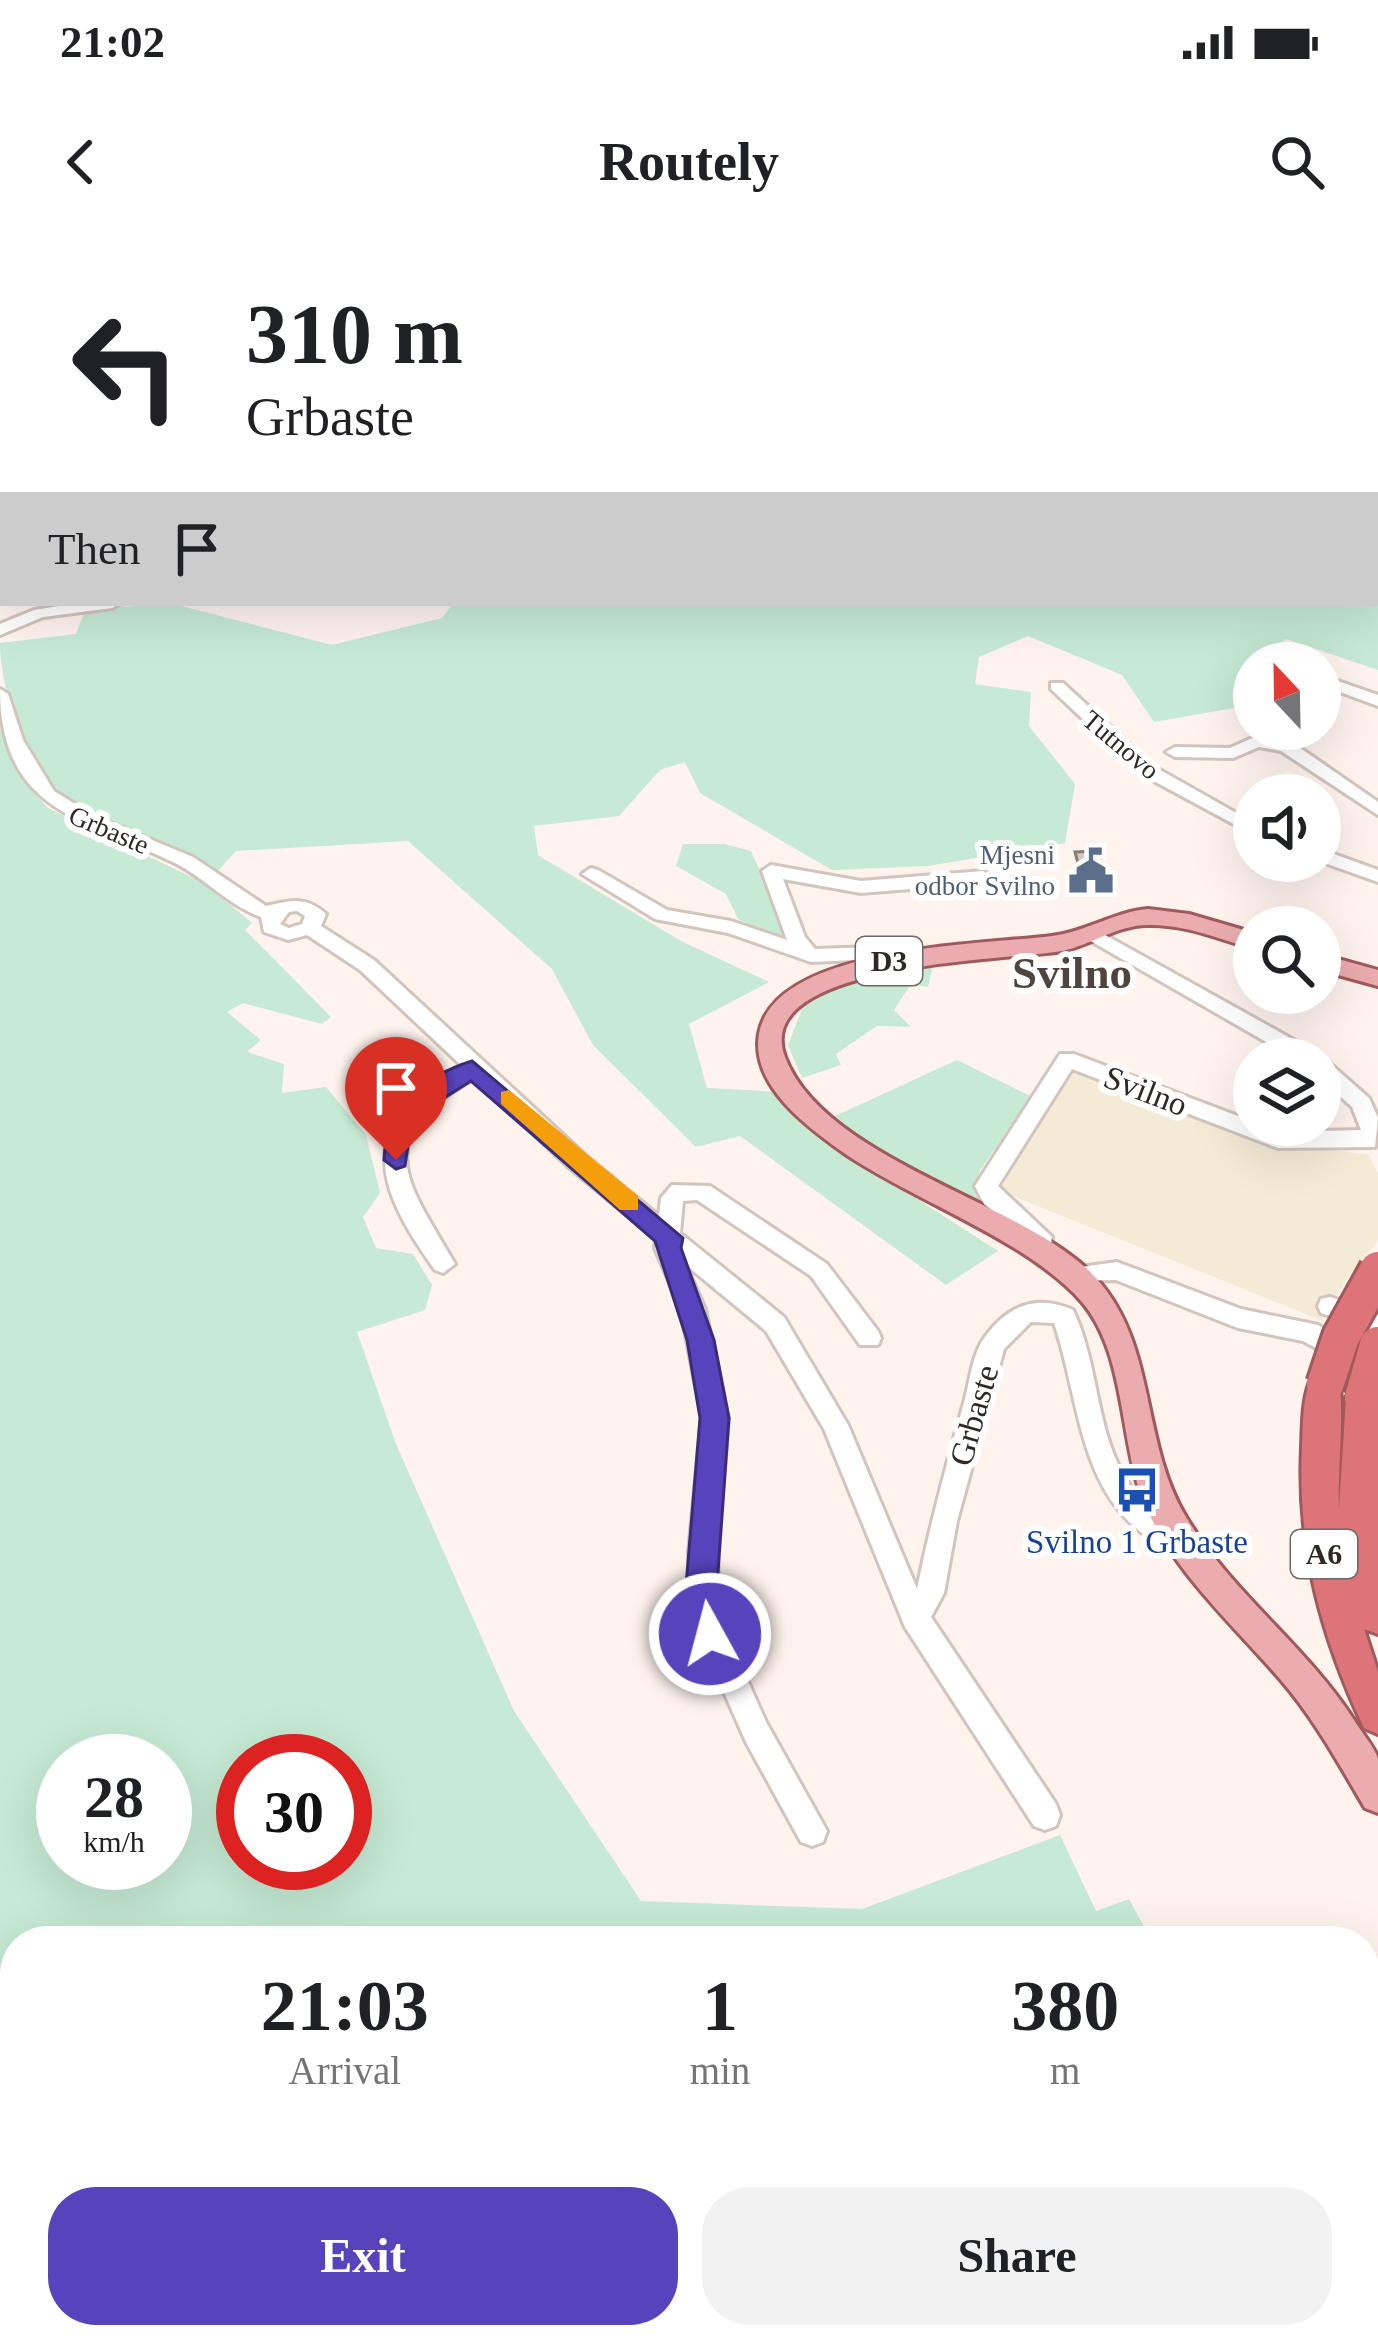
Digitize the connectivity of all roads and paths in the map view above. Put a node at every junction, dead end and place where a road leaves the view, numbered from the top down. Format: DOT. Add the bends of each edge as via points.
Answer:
graph roads {
  1 [pos="90,606"];
  2 [pos="0,630"];
  3 [pos="1057,686"];
  4 [pos="1341,687"];
  5 [pos="0,694"];
  6 [pos="1378,701"];
  7 [pos="1175,752"];
  8 [pos="1372,801"];
  9 [pos="1233,818"];
  10 [pos="1341,862"];
  11 [pos="591,874"];
  12 [pos="1378,875"];
  13 [pos="983,877"];
  14 [pos="1089,932"];
  15 [pos="1233,936"];
  16 [pos="808,954"];
  17 [pos="915,958"];
  18 [pos="1341,968"];
  19 [pos="1378,978"];
  20 [pos="1275,1038"];
  21 [pos="472,1069"];
  22 [pos="1341,1085"];
  23 [pos="1233,1123"];
  24 [pos="1341,1141"];
  25 [pos="669,1238"];
  26 [pos="1041,1252"];
  27 [pos="443,1264"];
  28 [pos="1378,1270"];
  29 [pos="1075,1275"];
  30 [pos="1330,1306"];
  31 [pos="1378,1322"];
  32 [pos="869,1338"];
  33 [pos="1378,1345"];
  34 [pos="1370,1385"];
  35 [pos="1184,1544"];
  36 [pos="1378,1616"];
  37 [pos="915,1618"];
  38 [pos="1378,1715"];
  39 [pos="1378,1795"];
  40 [pos="1045,1815"];
  41 [pos="812,1832"];
  1 -- 2 [label="street" via="40,613"];
  3 -- 9 [label="street, Tutnovo" via="1148,770"];
  4 -- 6 [label="street"];
  5 -- 21 [label="street, Grbaste" via="16,744 53,806 184,860 272,914 269,923 281,933 310,928 367,965"];
  7 -- 8 [label="street, Tutnovo" via="1233,753 1268,742"];
  10 -- 12 [label="street"];
  11 -- 16 [label="street, Svilno" via="662,915"];
  13 -- 16 [label="street" via="861,886 765,862"];
  14 -- 15 [label="main road, Svilno / D3" via="1160,917"];
  14 -- 17 [label="main road, Svilno / D3" via="1047,945"];
  14 -- 20 [label="street"];
  16 -- 17 [label="street, Svilno"];
  17 -- 26 [label="main road, Svilno / D3" via="859,968 804,994 772,1028 770,1056 842,1138"];
  18 -- 19 [label="main road"];
  21 -- 25 [label="street, Grbaste"];
  21 -- 27 [label="street" via="421,1098 394,1143 407,1206"];
  22 -- 24 [label="street, Svilno" via="1361,1103 1372,1130 1367,1141"];
  23 -- 26 [label="street, Svilno" via="1067,1059 986,1186 1040,1237"];
  25 -- 32 [label="street" via="672,1198 702,1192 819,1270"];
  25 -- 37 [label="street, Grbaste" via="738,1289 794,1352 835,1425"];
  25 -- 41 [label="street" via="715,1418 705,1617"];
  26 -- 29 [label="main road, Svilno / D3"];
  28 -- 38 [label="highway, A6, bridge" via="1325,1385 1316,1503 1327,1576"];
  29 -- 34 [label="street" via="1117,1271 1238,1318 1309,1332"];
  29 -- 35 [label="main road, Svilno / D3" via="1116,1332 1160,1502"];
  30 -- 31 [label="street"];
  33 -- 34 [label="highway, A6, bridge"];
  34 -- 36 [label="highway, A6" via="1353,1458 1355,1514"];
  35 -- 37 [label="street, Grbaste" via="1141,1518 1102,1460 1064,1318 1049,1310 1024,1313 993,1344 930,1593"];
  35 -- 39 [label="main road, Svilno / D3" via="1328,1710"];
  37 -- 40 [label="street, Grbaste"];
}
